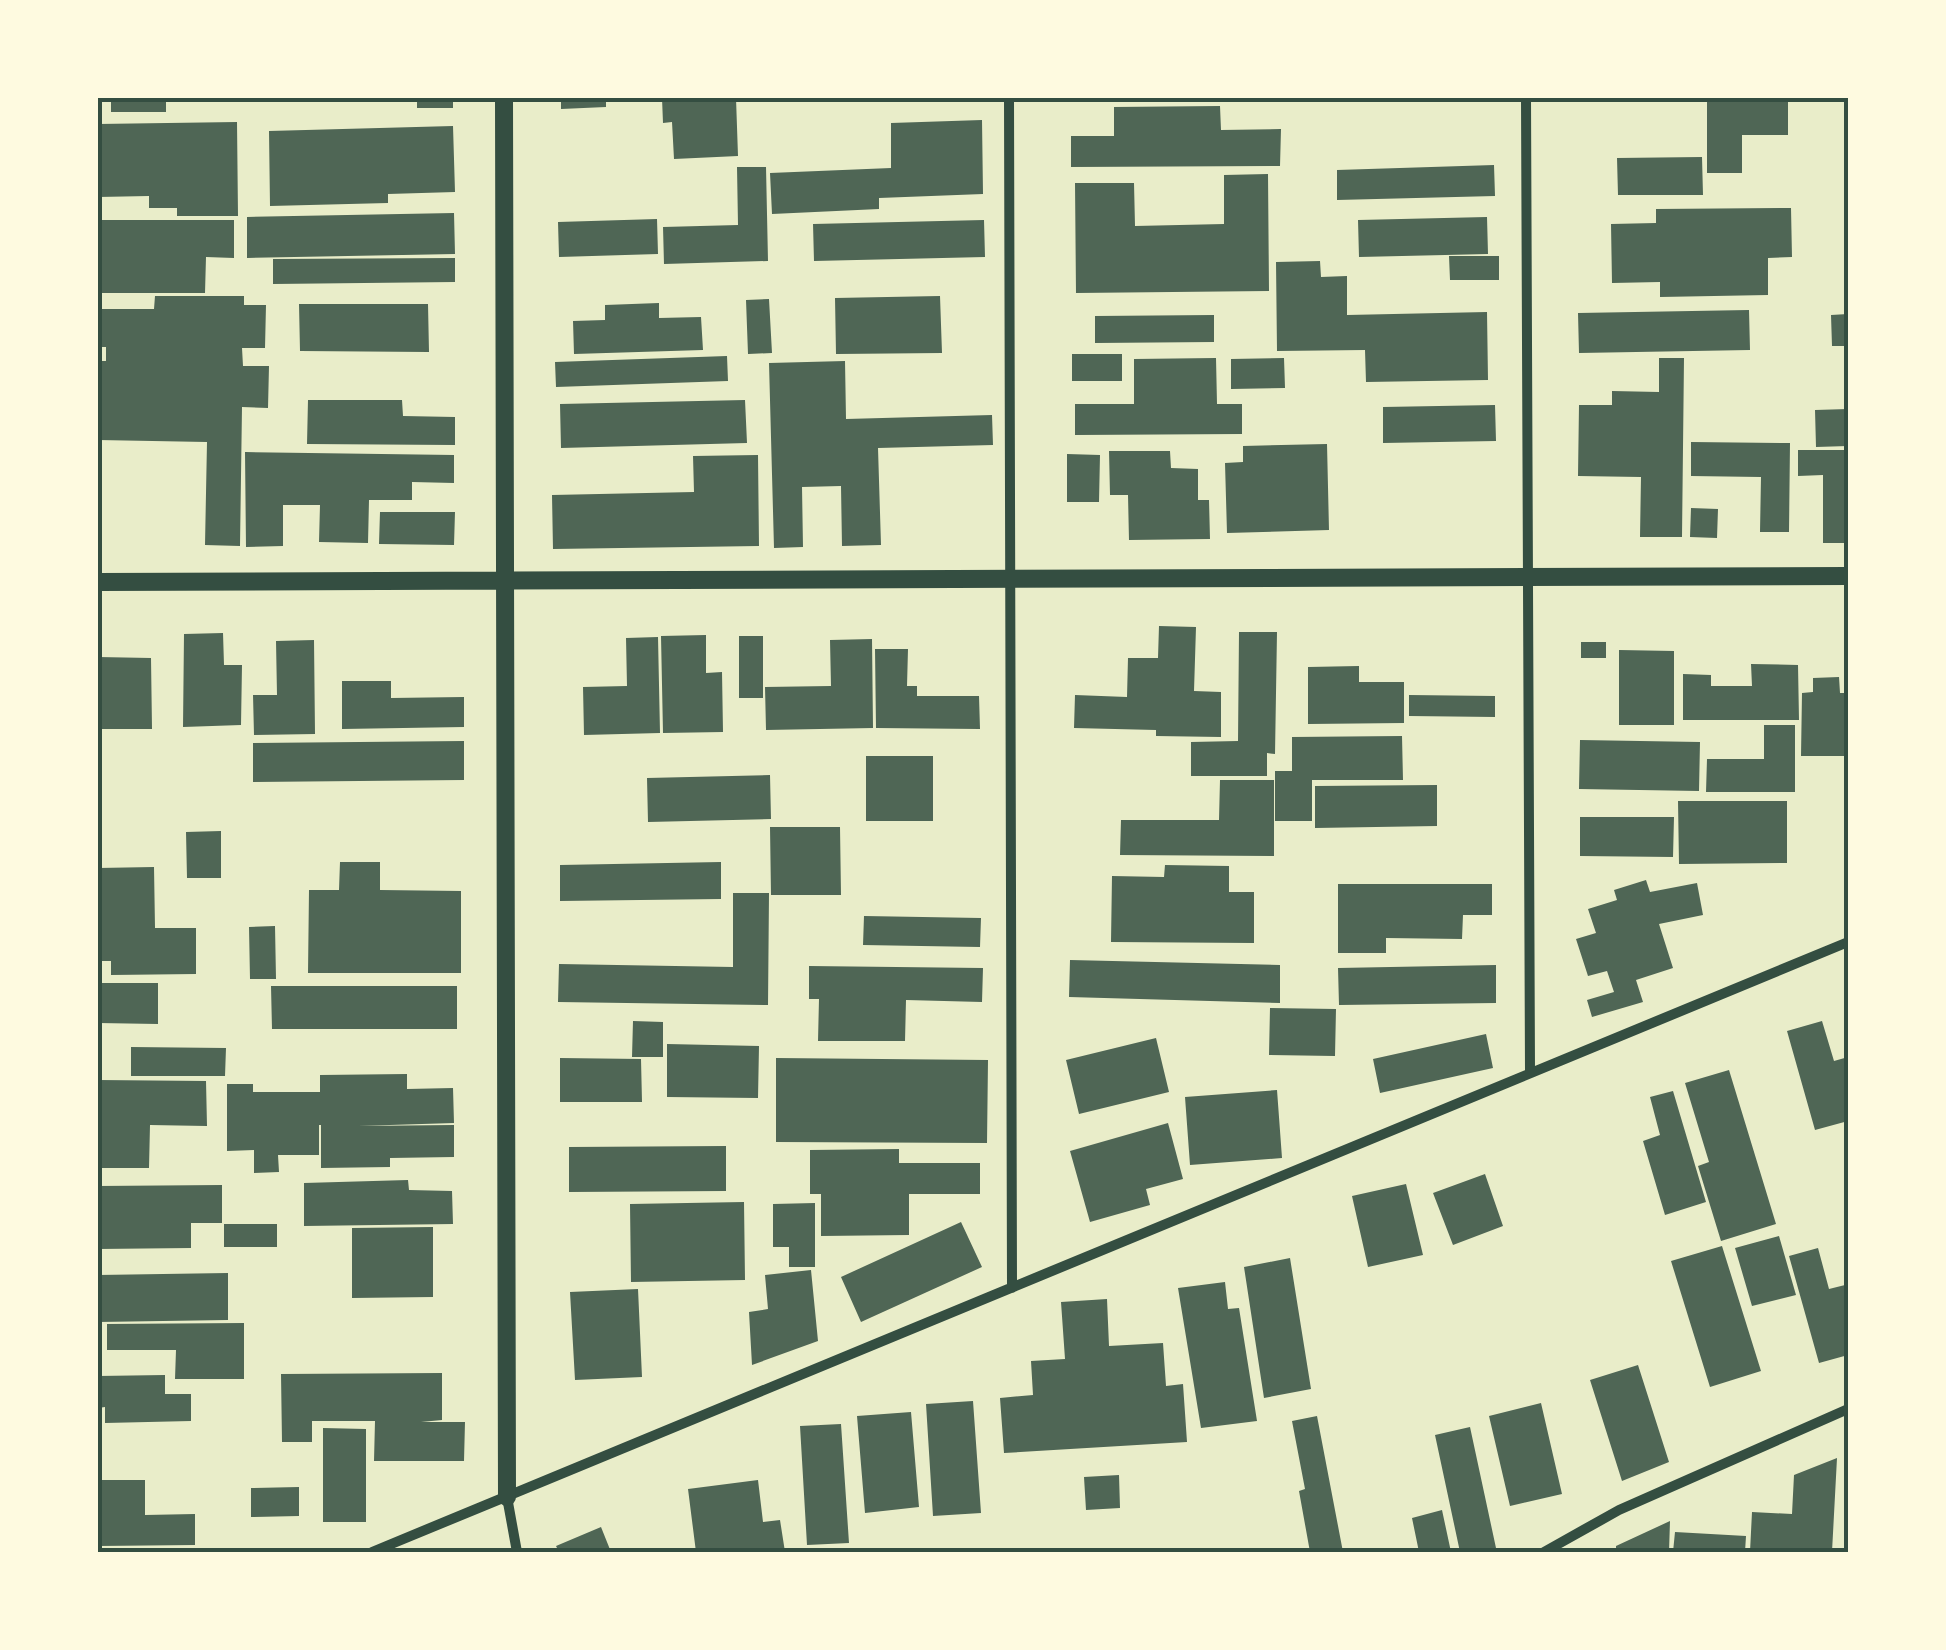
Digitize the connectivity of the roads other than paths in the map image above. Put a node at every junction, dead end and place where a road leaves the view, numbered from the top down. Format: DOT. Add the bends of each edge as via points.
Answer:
graph roads {
  1 [pos="504,98"];
  2 [pos="1009,98"];
  3 [pos="1526,98"];
  4 [pos="1848,576"];
  5 [pos="1528,577"];
  6 [pos="1010,578"];
  7 [pos="505,580"];
  8 [pos="98,582"];
  9 [pos="1848,942"];
  10 [pos="1530,1073"];
  11 [pos="1012,1288"];
  12 [pos="1848,1409"];
  13 [pos="507,1496"];
  14 [pos="372,1552"];
  15 [pos="517,1552"];
  16 [pos="1544,1552"];
  1 -- 7 [label="street"];
  2 -- 6 [label="street"];
  3 -- 5 [label="street"];
  4 -- 5 [label="street"];
  5 -- 6 [label="street"];
  5 -- 10 [label="street"];
  6 -- 7 [label="street"];
  6 -- 11 [label="street"];
  7 -- 8 [label="street"];
  7 -- 13 [label="street"];
  9 -- 10 [label="street"];
  10 -- 11 [label="street"];
  11 -- 13 [label="street"];
  12 -- 16 [label="street" via="1619,1510"];
  13 -- 14 [label="street"];
  13 -- 15 [label="street"];
}
